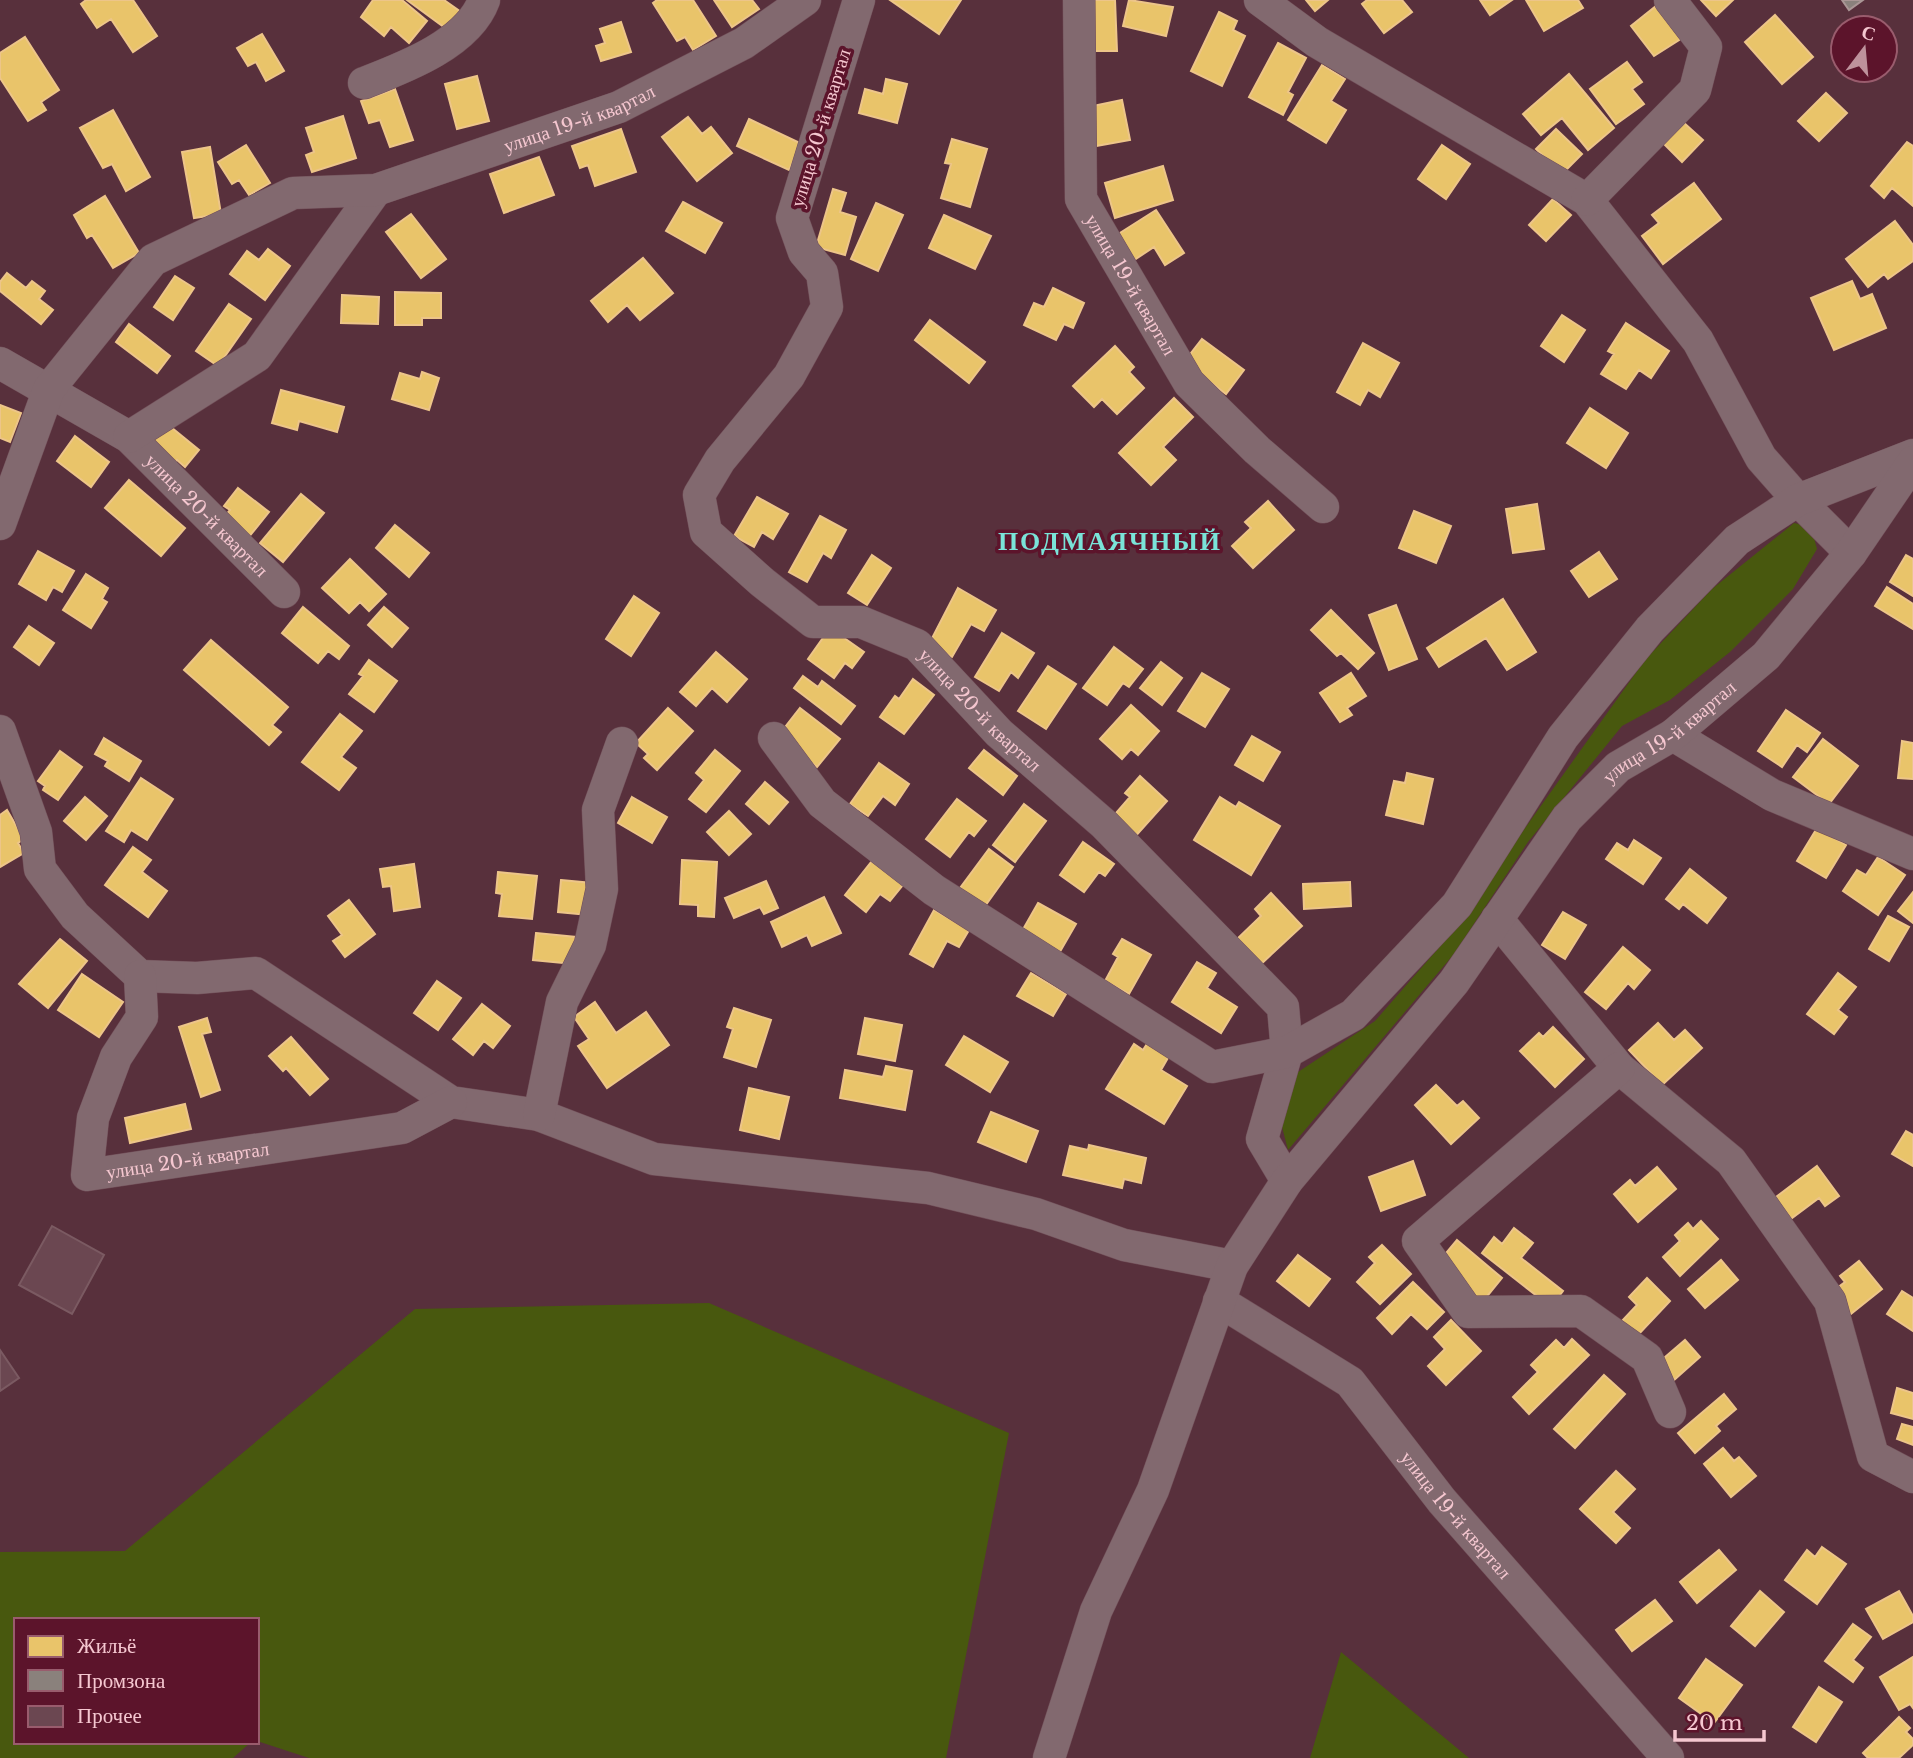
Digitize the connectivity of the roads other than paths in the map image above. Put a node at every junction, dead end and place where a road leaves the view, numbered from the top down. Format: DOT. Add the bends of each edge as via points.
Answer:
graph roads {
  1 [pos="484,0"];
  2 [pos="805,0"];
  3 [pos="859,0"];
  4 [pos="1079,0"];
  5 [pos="1260,0"];
  6 [pos="1670,0"];
  7 [pos="363,83"];
  8 [pos="376,190"];
  9 [pos="1587,200"];
  10 [pos="0,363"];
  11 [pos="50,389"];
  12 [pos="129,437"];
  13 [pos="1913,455"];
  14 [pos="1913,462"];
  15 [pos="1798,500"];
  16 [pos="1322,507"];
  17 [pos="0,524"];
  18 [pos="1851,552"];
  19 [pos="284,592"];
  20 [pos="0,731"];
  21 [pos="1673,735"];
  22 [pos="774,738"];
  23 [pos="622,743"];
  24 [pos="1913,854"];
  25 [pos="1497,919"];
  26 [pos="140,976"];
  27 [pos="1287,1052"];
  28 [pos="1619,1068"];
  29 [pos="451,1102"];
  30 [pos="539,1115"];
  31 [pos="1287,1181"];
  32 [pos="1232,1266"];
  33 [pos="1219,1301"];
  34 [pos="1670,1412"];
  35 [pos="1913,1477"];
  36 [pos="1049,1758"];
  37 [pos="1668,1758"];
  1 -- 7 [label="street" via="464,30 417,62"];
  2 -- 8 [label="street, улица 19-й квартал" via="744,43 619,107"];
  3 -- 27 [label="street, улица 20-й квартал" via="792,218 804,252 822,273 827,307 789,376 720,460 699,495 706,532 813,622 861,622 917,645 999,733 1104,824 1283,1007"];
  4 -- 16 [label="street, улица 19-й квартал" via="1082,199 1189,383"];
  5 -- 9 [label="street" via="1317,42"];
  6 -- 9 [label="street" via="1706,47 1695,90"];
  8 -- 11 [label="street" via="293,193 153,260"];
  8 -- 12 [label="street, улица 20-й квартал" via="257,356"];
  9 -- 15 [label="street" via="1698,341 1761,458"];
  10 -- 11 [label="street, улица 20-й квартал"];
  11 -- 12 [label="street, улица 20-й квартал"];
  11 -- 17 [label="street"];
  12 -- 19 [label="street, улица 20-й квартал"];
  13 -- 15 [label="street"];
  14 -- 18 [label="street, улица 19-й квартал"];
  15 -- 18 [label="street"];
  15 -- 27 [label="street" via="1737,540 1650,629 1563,737 1457,905 1424,941 1353,1015"];
  18 -- 21 [label="street, улица 19-й квартал" via="1766,656"];
  20 -- 26 [label="street" via="36,832 40,869 75,916"];
  21 -- 24 [label="street" via="1772,795"];
  21 -- 25 [label="street, улица 19-й квартал" via="1618,767 1567,818"];
  22 -- 27 [label="street" via="822,803 934,890 1212,1067"];
  23 -- 30 [label="street" via="598,810 602,889 590,945 562,1002"];
  25 -- 28 [label="street"];
  25 -- 31 [label="street, улица 19-й квартал" via="1454,982"];
  26 -- 29 [label="street" via="256,974"];
  26 -- 29 [label="street, улица 20-й квартал" via="142,1017 116,1057 93,1118 88,1175 402,1128"];
  27 -- 31 [label="street, улица 20-й квартал" via="1262,1139"];
  28 -- 34 [label="street" via="1418,1241 1468,1312 1581,1311 1647,1358"];
  28 -- 35 [label="street" via="1731,1161 1830,1301 1873,1456"];
  29 -- 30 [label="street"];
  30 -- 32 [label="street" via="654,1159 928,1188 1036,1214 1124,1245"];
  31 -- 32 [label="street, улица 19-й квартал"];
  32 -- 33 [label="street, улица 19-й квартал"];
  33 -- 36 [label="street, улица 19-й квартал" via="1153,1490 1096,1611"];
  33 -- 37 [label="street, улица 19-й квартал" via="1350,1382 1442,1501"];
}
